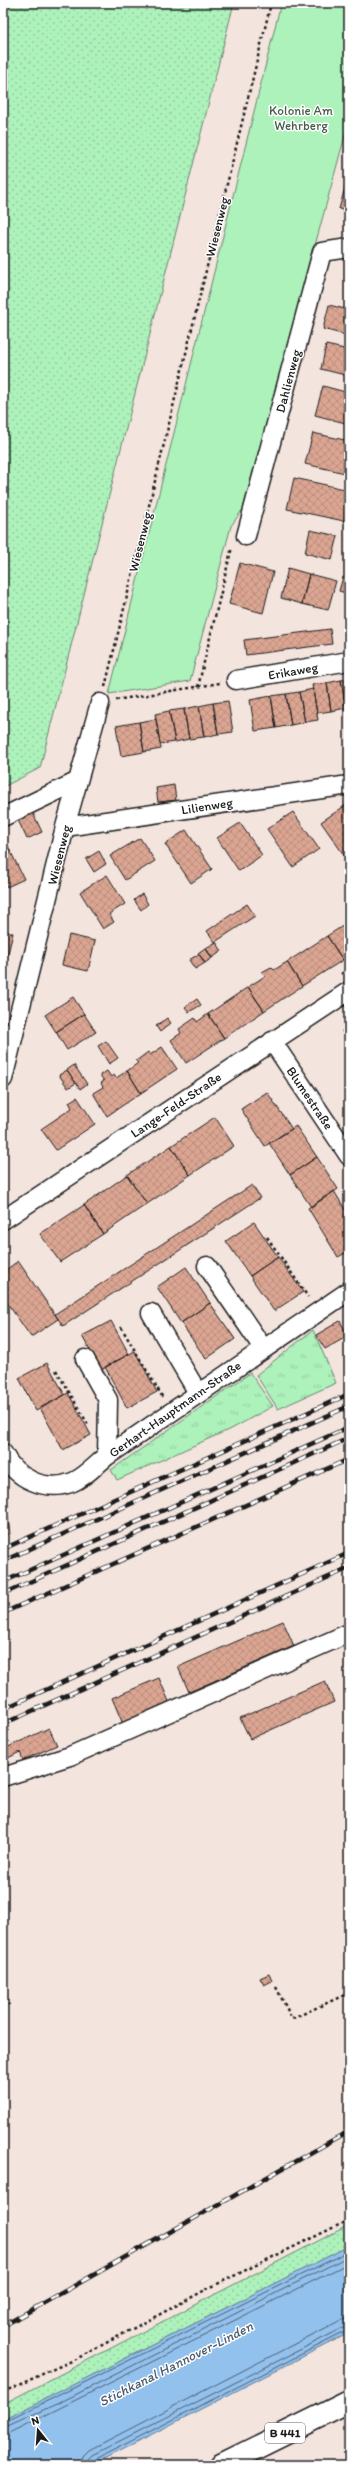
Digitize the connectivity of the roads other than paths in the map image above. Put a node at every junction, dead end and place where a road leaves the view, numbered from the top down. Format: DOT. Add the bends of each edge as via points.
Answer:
graph roads {
  1 [pos="349,248"];
  2 [pos="246,536"];
  3 [pos="349,661"];
  4 [pos="236,680"];
  5 [pos="100,703"];
  6 [pos="78,781"];
  7 [pos="349,785"];
  8 [pos="3,817"];
  9 [pos="66,828"];
  10 [pos="349,991"];
  11 [pos="272,1041"];
  12 [pos="3,1079"];
  13 [pos="349,1156"];
  14 [pos="3,1220"];
  15 [pos="206,1266"];
  16 [pos="349,1291"];
  17 [pos="151,1313"];
  18 [pos="263,1348"];
  19 [pos="85,1359"];
  20 [pos="198,1393"];
  21 [pos="3,1454"];
  22 [pos="107,1456"];
  23 [pos="349,1633"];
  24 [pos="3,1777"];
  25 [pos="349,2402"];
  26 [pos="221,2465"];
  1 -- 2 [label="street, Dahlienweg" via="322,252"];
  3 -- 4 [label="street, Erikaweg"];
  5 -- 6 [label="street, Wiesenweg"];
  6 -- 8 [label="street"];
  6 -- 9 [label="street, Wiesenweg"];
  7 -- 9 [label="street, Lilienweg"];
  9 -- 12 [label="street, Wiesenweg"];
  10 -- 11 [label="street, Lange-Feld-Straße"];
  11 -- 13 [label="street, Blumestraße"];
  11 -- 14 [label="street, Lange-Feld-Straße"];
  15 -- 18 [label="street"];
  16 -- 18 [label="street, Gerhart-Hauptmann-Straße" via="278,1341"];
  17 -- 20 [label="street"];
  18 -- 20 [label="street, Gerhart-Hauptmann-Straße"];
  19 -- 22 [label="street" via="108,1400"];
  20 -- 22 [label="street, Gerhart-Hauptmann-Straße"];
  21 -- 22 [label="street, Gerhart-Hauptmann-Straße" via="17,1473 36,1484 55,1485 73,1482"];
  23 -- 24 [label="street" via="70,1756"];
  25 -- 26 [label="main road, B 441"];
}
